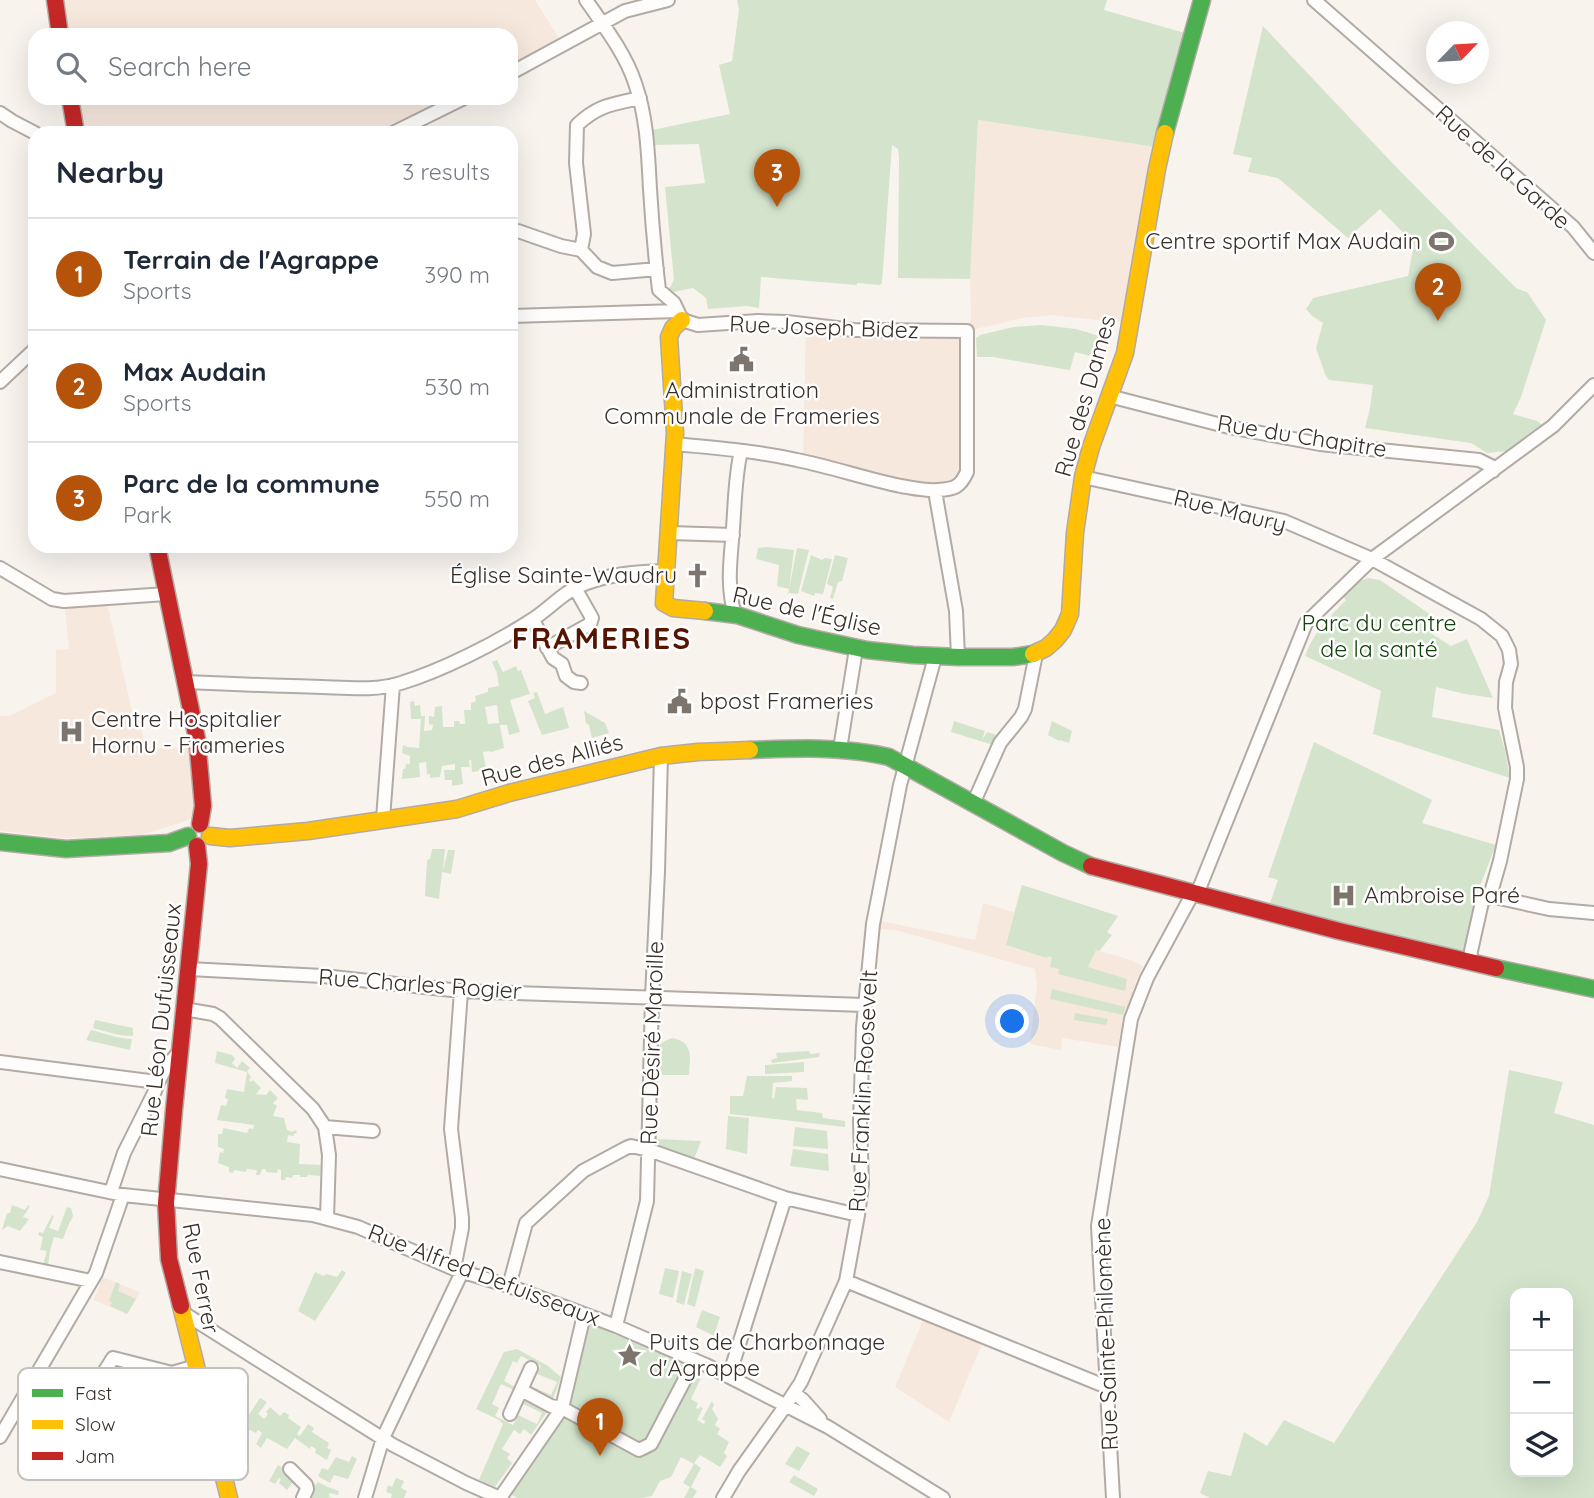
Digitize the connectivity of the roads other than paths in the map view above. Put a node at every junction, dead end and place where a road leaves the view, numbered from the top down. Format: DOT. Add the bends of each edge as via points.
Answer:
graph roads {
  1 [pos="55,0"];
  2 [pos="586,0"];
  3 [pos="668,0"];
  4 [pos="1202,0"];
  5 [pos="1314,0"];
  6 [pos="603,24"];
  7 [pos="59,28"];
  8 [pos="518,69"];
  9 [pos="640,98"];
  10 [pos="71,105"];
  11 [pos="450,105"];
  12 [pos="0,113"];
  13 [pos="75,126"];
  14 [pos="407,126"];
  15 [pos="28,129"];
  16 [pos="518,231"];
  17 [pos="581,250"];
  18 [pos="1594,253"];
  19 [pos="657,269"];
  20 [pos="680,315"];
  21 [pos="518,316"];
  22 [pos="28,356"];
  23 [pos="0,382"];
  24 [pos="1594,385"];
  25 [pos="1109,396"];
  26 [pos="675,444"];
  27 [pos="746,452"];
  28 [pos="1493,471"];
  29 [pos="1083,477"];
  30 [pos="935,491"];
  31 [pos="670,533"];
  32 [pos="733,535"];
  33 [pos="159,553"];
  34 [pos="1372,559"];
  35 [pos="0,568"];
  36 [pos="666,571"];
  37 [pos="575,587"];
  38 [pos="166,594"];
  39 [pos="735,615"];
  40 [pos="533,620"];
  41 [pos="547,648"];
  42 [pos="856,649"];
  43 [pos="1036,654"];
  44 [pos="935,657"];
  45 [pos="957,657"];
  46 [pos="184,682"];
  47 [pos="581,683"];
  48 [pos="393,685"];
  49 [pos="840,749"];
  50 [pos="661,756"];
  51 [pos="906,766"];
  52 [pos="973,804"];
  53 [pos="383,818"];
  54 [pos="199,836"];
  55 [pos="0,844"];
  56 [pos="1195,893"];
  57 [pos="1490,896"];
  58 [pos="1594,913"];
  59 [pos="1470,963"];
  60 [pos="189,970"];
  61 [pos="1594,989"];
  62 [pos="461,991"];
  63 [pos="652,997"];
  64 [pos="864,1005"];
  65 [pos="184,1009"];
  66 [pos="179,1052"];
  67 [pos="0,1062"];
  68 [pos="157,1082"];
  69 [pos="325,1127"];
  70 [pos="373,1131"];
  71 [pos="649,1150"];
  72 [pos="0,1169"];
  73 [pos="117,1194"];
  74 [pos="166,1198"];
  75 [pos="785,1198"];
  76 [pos="859,1215"];
  77 [pos="327,1218"];
  78 [pos="0,1262"];
  79 [pos="458,1270"];
  80 [pos="91,1281"];
  81 [pos="846,1281"];
  82 [pos="509,1286"];
  83 [pos="182,1312"];
  84 [pos="584,1315"];
  85 [pos="616,1326"];
  86 [pos="695,1360"];
  87 [pos="196,1366"];
  88 [pos="40,1368"];
  89 [pos="107,1368"];
  90 [pos="151,1368"];
  91 [pos="189,1368"];
  92 [pos="531,1368"];
  93 [pos="729,1376"];
  94 [pos="1107,1387"];
  95 [pos="521,1390"];
  96 [pos="794,1393"];
  97 [pos="786,1405"];
  98 [pos="18,1406"];
  99 [pos="562,1408"];
  100 [pos="510,1414"];
  101 [pos="828,1427"];
  102 [pos="0,1437"];
  103 [pos="383,1438"];
  104 [pos="290,1468"];
  105 [pos="224,1480"];
  106 [pos="925,1494"];
  107 [pos="229,1498"];
  108 [pos="303,1498"];
  109 [pos="366,1498"];
  110 [pos="500,1498"];
  111 [pos="723,1498"];
  112 [pos="943,1498"];
  113 [pos="1114,1498"];
  1 -- 7 [label="main road"];
  2 -- 6 [label="street"];
  3 -- 6 [label="street" via="625,11"];
  4 -- 25 [label="main road, Rue des Dames" via="1157,169 1125,353"];
  5 -- 18 [label="street, Rue de la Garde" via="1573,227"];
  6 -- 8 [label="street"];
  6 -- 9 [label="street"];
  9 -- 17 [label="street" via="610,104 577,125 584,234"];
  9 -- 19 [label="street" via="649,153"];
  10 -- 13 [label="main road"];
  11 -- 14 [label="street"];
  12 -- 15 [label="street"];
  16 -- 17 [label="street"];
  17 -- 19 [label="street" via="597,267 612,273"];
  19 -- 20 [label="street" via="659,290"];
  20 -- 21 [label="street, Rue Joseph Bidez"];
  20 -- 26 [label="main road" via="669,337"];
  20 -- 30 [label="street, Rue Joseph Bidez" via="698,325 758,321 854,330 967,331 967,472 956,488"];
  22 -- 23 [label="street"];
  24 -- 28 [label="street, Rue Sainte-Philomène" via="1553,426"];
  25 -- 28 [label="street, Rue du Chapitre" via="1320,444 1479,460"];
  25 -- 29 [label="main road, Rue des Dames"];
  26 -- 27 [label="street"];
  26 -- 31 [label="main road"];
  27 -- 30 [label="street"];
  27 -- 32 [label="street" via="737,477"];
  28 -- 34 [label="street, Rue Sainte-Philomène"];
  29 -- 34 [label="street, Rue Maury" via="1284,522"];
  29 -- 43 [label="main road, Rue des Dames" via="1070,614 1060,634"];
  30 -- 45 [label="street" via="956,611"];
  31 -- 32 [label="street"];
  31 -- 36 [label="main road"];
  32 -- 39 [label="street" via="729,576"];
  33 -- 38 [label="main road, Rue Léon Dufuisseaux"];
  34 -- 56 [label="street, Rue Sainte-Philomène" via="1306,623"];
  34 -- 57 [label="street, Rue Maury" via="1482,620 1502,636 1509,650 1505,708 1517,779"];
  35 -- 38 [label="street" via="52,599 64,601"];
  36 -- 37 [label="street" via="638,572"];
  36 -- 39 [label="main road, Rue de l'Église" via="664,603 669,607"];
  37 -- 40 [label="street"];
  37 -- 41 [label="street" via="592,618 590,624"];
  38 -- 46 [label="main road, Rue Léon Dufuisseaux"];
  39 -- 42 [label="main road, Rue de l'Église"];
  40 -- 41 [label="street"];
  40 -- 48 [label="street" via="470,654"];
  41 -- 47 [label="street" via="566,676"];
  42 -- 44 [label="main road, Rue de l'Église"];
  42 -- 49 [label="street"];
  43 -- 45 [label="main road"];
  43 -- 52 [label="street" via="1025,709 1000,743"];
  44 -- 45 [label="main road"];
  44 -- 51 [label="street, Rue Franklin Roosevelt"];
  46 -- 48 [label="street" via="345,688"];
  46 -- 54 [label="main road, Rue Léon Dufuisseaux" via="200,764 203,806"];
  48 -- 53 [label="street"];
  49 -- 50 [label="main road, Rue des Alliés"];
  49 -- 51 [label="main road, Rue des Alliés" via="889,757"];
  50 -- 53 [label="main road, Rue des Alliés" via="457,809"];
  50 -- 63 [label="street, Rue Désiré Maroille"];
  51 -- 52 [label="main road, Rue des Alliés"];
  51 -- 64 [label="street, Rue Franklin Roosevelt" via="873,924"];
  52 -- 56 [label="main road, Rue des Alliés" via="1086,865"];
  53 -- 54 [label="main road, Rue des Alliés" via="308,831"];
  54 -- 55 [label="main road, Rue des Alliés" via="169,843 66,849"];
  54 -- 60 [label="main road, Rue Léon Dufuisseaux"];
  56 -- 59 [label="main road, Rue des Alliés"];
  56 -- 94 [label="street, Rue Sainte-Philomène" via="1147,978 1131,1019 1098,1226"];
  57 -- 58 [label="street"];
  57 -- 59 [label="street, Rue Maury" via="1482,902"];
  59 -- 61 [label="main road, Rue des Alliés"];
  60 -- 62 [label="street, Rue Charles Rogier" via="323,976"];
  60 -- 65 [label="main road, Rue Léon Dufuisseaux"];
  62 -- 63 [label="street, Rue Charles Rogier"];
  62 -- 79 [label="street" via="451,1129 462,1218"];
  63 -- 64 [label="street, Rue Charles Rogier"];
  63 -- 71 [label="street, Rue Désiré Maroille"];
  64 -- 76 [label="street, Rue Franklin Roosevelt"];
  65 -- 66 [label="main road, Rue Léon Dufuisseaux"];
  65 -- 69 [label="street" via="220,1018 313,1109"];
  66 -- 68 [label="street"];
  66 -- 74 [label="main road, Rue Léon Dufuisseaux"];
  67 -- 68 [label="street"];
  68 -- 73 [label="street" via="124,1153"];
  69 -- 70 [label="street"];
  69 -- 77 [label="street"];
  71 -- 75 [label="street"];
  71 -- 82 [label="street" via="631,1146 583,1171 526,1223"];
  71 -- 85 [label="street, Rue Désiré Maroille" via="647,1201"];
  72 -- 73 [label="street, Rue Alfred Defuisseaux"];
  73 -- 74 [label="street, Rue Alfred Defuisseaux"];
  73 -- 80 [label="street"];
  74 -- 77 [label="street, Rue Alfred Defuisseaux"];
  74 -- 83 [label="main road, Rue Ferrer" via="168,1252"];
  75 -- 76 [label="street"];
  75 -- 93 [label="street"];
  76 -- 81 [label="street, Rue Franklin Roosevelt"];
  77 -- 79 [label="street, Rue Alfred Defuisseaux"];
  78 -- 80 [label="street"];
  79 -- 82 [label="street, Rue Alfred Defuisseaux"];
  79 -- 103 [label="street"];
  80 -- 88 [label="street"];
  81 -- 94 [label="street"];
  81 -- 96 [label="street, Rue Franklin Roosevelt"];
  82 -- 84 [label="street, Rue Alfred Defuisseaux"];
  83 -- 87 [label="main road, Rue Ferrer"];
  83 -- 103 [label="street"];
  84 -- 85 [label="street, Rue Alfred Defuisseaux"];
  84 -- 99 [label="street"];
  85 -- 86 [label="street, Rue Alfred Defuisseaux"];
  86 -- 93 [label="street, Rue Alfred Defuisseaux"];
  86 -- 99 [label="street" via="651,1444 639,1450"];
  87 -- 91 [label="street, Rue Ferrer"];
  89 -- 90 [label="street, Rue Ferrer" via="113,1359"];
  92 -- 95 [label="street"];
  93 -- 97 [label="street, Rue Alfred Defuisseaux"];
  94 -- 113 [label="street, Rue Sainte-Philomène"];
  95 -- 99 [label="street"];
  95 -- 100 [label="street"];
  96 -- 97 [label="street, Rue Franklin Roosevelt"];
  96 -- 101 [label="street"];
  97 -- 101 [label="street, Rue Alfred Defuisseaux"];
  97 -- 111 [label="street, Rue Franklin Roosevelt"];
  98 -- 102 [label="street"];
  99 -- 110 [label="street"];
  101 -- 106 [label="street"];
  103 -- 109 [label="street"];
  103 -- 110 [label="street"];
  104 -- 108 [label="street" via="306,1485"];
  105 -- 107 [label="main road, Rue Ferrer"];
  106 -- 112 [label="street"];
}
